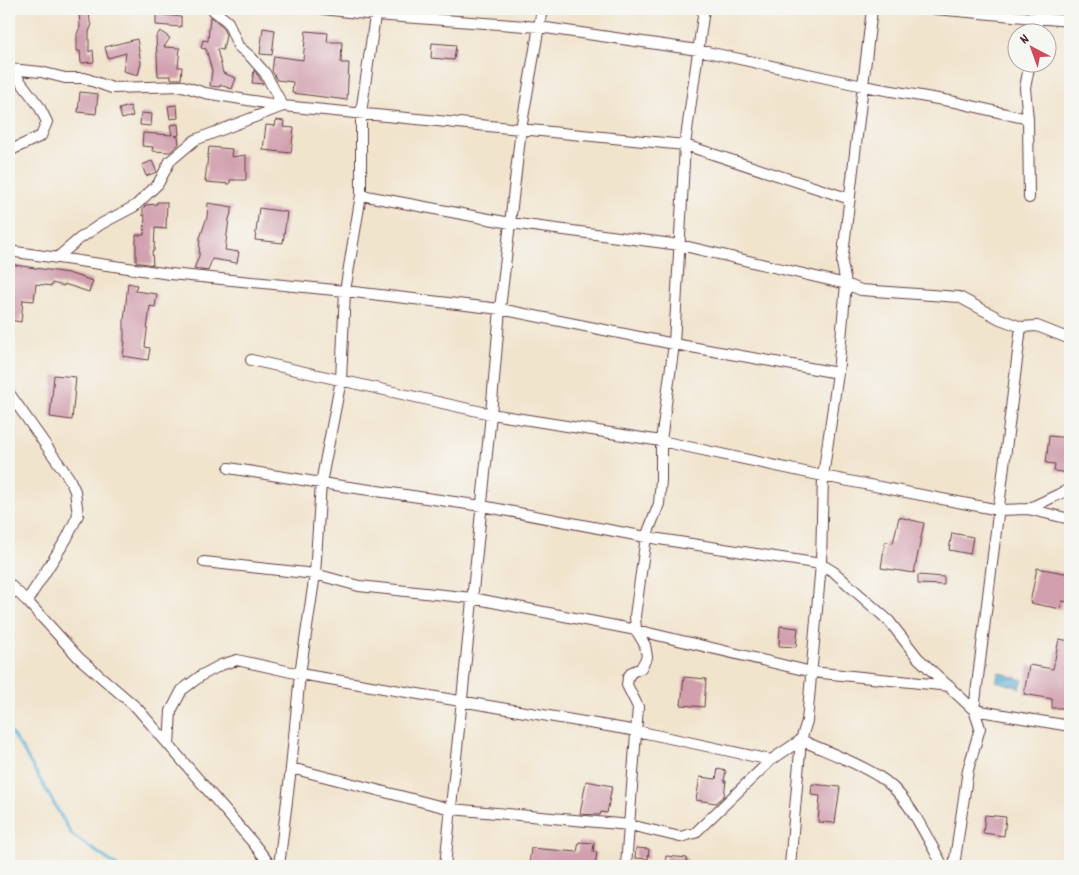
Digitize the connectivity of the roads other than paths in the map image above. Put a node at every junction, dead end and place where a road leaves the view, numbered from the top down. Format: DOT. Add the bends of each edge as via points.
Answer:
graph roads {
  1 [pos="214,9"];
  2 [pos="323,9"];
  3 [pos="542,9"];
  4 [pos="704,9"];
  5 [pos="872,9"];
  6 [pos="936,9"];
  7 [pos="375,12"];
  8 [pos="1039,14"];
  9 [pos="1070,21"];
  10 [pos="539,26"];
  11 [pos="698,50"];
  12 [pos="10,69"];
  13 [pos="1028,72"];
  14 [pos="863,86"];
  15 [pos="283,106"];
  16 [pos="361,113"];
  17 [pos="1028,119"];
  18 [pos="521,129"];
  19 [pos="685,145"];
  20 [pos="9,151"];
  21 [pos="360,195"];
  22 [pos="1029,198"];
  23 [pos="850,199"];
  24 [pos="510,223"];
  25 [pos="680,245"];
  26 [pos="9,251"];
  27 [pos="58,257"];
  28 [pos="846,284"];
  29 [pos="345,291"];
  30 [pos="500,309"];
  31 [pos="1021,327"];
  32 [pos="1070,339"];
  33 [pos="674,344"];
  34 [pos="251,360"];
  35 [pos="838,372"];
  36 [pos="341,380"];
  37 [pos="9,393"];
  38 [pos="491,414"];
  39 [pos="662,441"];
  40 [pos="229,468"];
  41 [pos="823,476"];
  42 [pos="321,483"];
  43 [pos="1070,489"];
  44 [pos="482,506"];
  45 [pos="1028,509"];
  46 [pos="999,510"];
  47 [pos="1070,519"];
  48 [pos="646,537"];
  49 [pos="204,562"];
  50 [pos="821,564"];
  51 [pos="315,574"];
  52 [pos="9,584"];
  53 [pos="472,598"];
  54 [pos="27,601"];
  55 [pos="636,630"];
  56 [pos="812,672"];
  57 [pos="300,674"];
  58 [pos="950,686"];
  59 [pos="462,701"];
  60 [pos="974,710"];
  61 [pos="1070,726"];
  62 [pos="637,731"];
  63 [pos="801,740"];
  64 [pos="169,745"];
  65 [pos="771,760"];
  66 [pos="291,768"];
  67 [pos="451,809"];
  68 [pos="630,825"];
  69 [pos="271,866"];
  70 [pos="278,866"];
  71 [pos="445,866"];
  72 [pos="626,866"];
  73 [pos="790,866"];
  74 [pos="943,866"];
  75 [pos="954,866"];
  1 -- 15 [label="street" via="228,22 238,46 265,73"];
  2 -- 7 [label="street"];
  3 -- 10 [label="street"];
  4 -- 11 [label="street"];
  5 -- 14 [label="street"];
  6 -- 8 [label="street"];
  7 -- 10 [label="street"];
  7 -- 16 [label="street"];
  8 -- 9 [label="street"];
  10 -- 11 [label="street"];
  10 -- 18 [label="street"];
  11 -- 14 [label="street"];
  11 -- 19 [label="street"];
  12 -- 15 [label="street" via="84,78 112,88 183,86 205,93"];
  12 -- 20 [label="street" via="39,106 47,122 41,136"];
  13 -- 17 [label="street" via="1025,88"];
  14 -- 17 [label="street"];
  14 -- 23 [label="street"];
  15 -- 16 [label="street"];
  15 -- 27 [label="street" via="195,140 170,161 158,184 135,206 101,224"];
  16 -- 18 [label="street"];
  16 -- 21 [label="street"];
  17 -- 22 [label="street"];
  18 -- 19 [label="street"];
  18 -- 24 [label="street"];
  19 -- 23 [label="street"];
  19 -- 25 [label="street"];
  21 -- 24 [label="street"];
  21 -- 29 [label="street"];
  23 -- 28 [label="street" via="842,263"];
  24 -- 25 [label="street"];
  24 -- 30 [label="street"];
  25 -- 28 [label="street"];
  25 -- 33 [label="street"];
  26 -- 27 [label="street"];
  27 -- 29 [label="street" via="170,274"];
  28 -- 31 [label="street" via="861,290 959,297"];
  28 -- 35 [label="street"];
  29 -- 30 [label="street"];
  29 -- 36 [label="street"];
  30 -- 33 [label="street"];
  30 -- 38 [label="street"];
  31 -- 32 [label="street" via="1037,326"];
  31 -- 46 [label="street"];
  33 -- 35 [label="street"];
  33 -- 39 [label="street"];
  34 -- 36 [label="street"];
  35 -- 41 [label="street"];
  36 -- 38 [label="street"];
  36 -- 42 [label="street"];
  37 -- 54 [label="street" via="69,478 75,492 78,515 68,538"];
  38 -- 39 [label="street"];
  38 -- 44 [label="street"];
  39 -- 41 [label="street"];
  39 -- 48 [label="street" via="659,504"];
  40 -- 42 [label="street"];
  41 -- 46 [label="street"];
  41 -- 50 [label="street"];
  42 -- 44 [label="street"];
  42 -- 51 [label="street"];
  43 -- 45 [label="street"];
  44 -- 48 [label="street"];
  44 -- 53 [label="street"];
  45 -- 46 [label="street"];
  45 -- 47 [label="street"];
  46 -- 60 [label="street"];
  48 -- 50 [label="street"];
  48 -- 55 [label="street"];
  49 -- 51 [label="street"];
  50 -- 56 [label="street"];
  50 -- 58 [label="street" via="889,621 918,658"];
  51 -- 53 [label="street" via="359,586"];
  51 -- 57 [label="street"];
  52 -- 54 [label="street"];
  53 -- 55 [label="street"];
  53 -- 59 [label="street"];
  54 -- 64 [label="street" via="80,658 137,708"];
  55 -- 56 [label="street"];
  55 -- 62 [label="street" via="646,645 647,657 641,668 632,672 627,685 638,707"];
  56 -- 58 [label="street"];
  56 -- 63 [label="street" via="807,721"];
  57 -- 59 [label="street"];
  57 -- 64 [label="street" via="237,660 202,675 182,690 171,711"];
  57 -- 66 [label="street"];
  58 -- 60 [label="street"];
  59 -- 62 [label="street"];
  59 -- 67 [label="street"];
  60 -- 61 [label="street"];
  60 -- 75 [label="street" via="980,728 968,770"];
  62 -- 65 [label="street"];
  62 -- 68 [label="street"];
  63 -- 65 [label="street"];
  63 -- 73 [label="street"];
  63 -- 74 [label="street" via="879,776 896,791 911,810"];
  64 -- 69 [label="street"];
  65 -- 68 [label="street" via="695,833 680,837"];
  66 -- 67 [label="street"];
  66 -- 70 [label="street"];
  67 -- 68 [label="street"];
  67 -- 71 [label="street"];
  68 -- 72 [label="street"];
}
